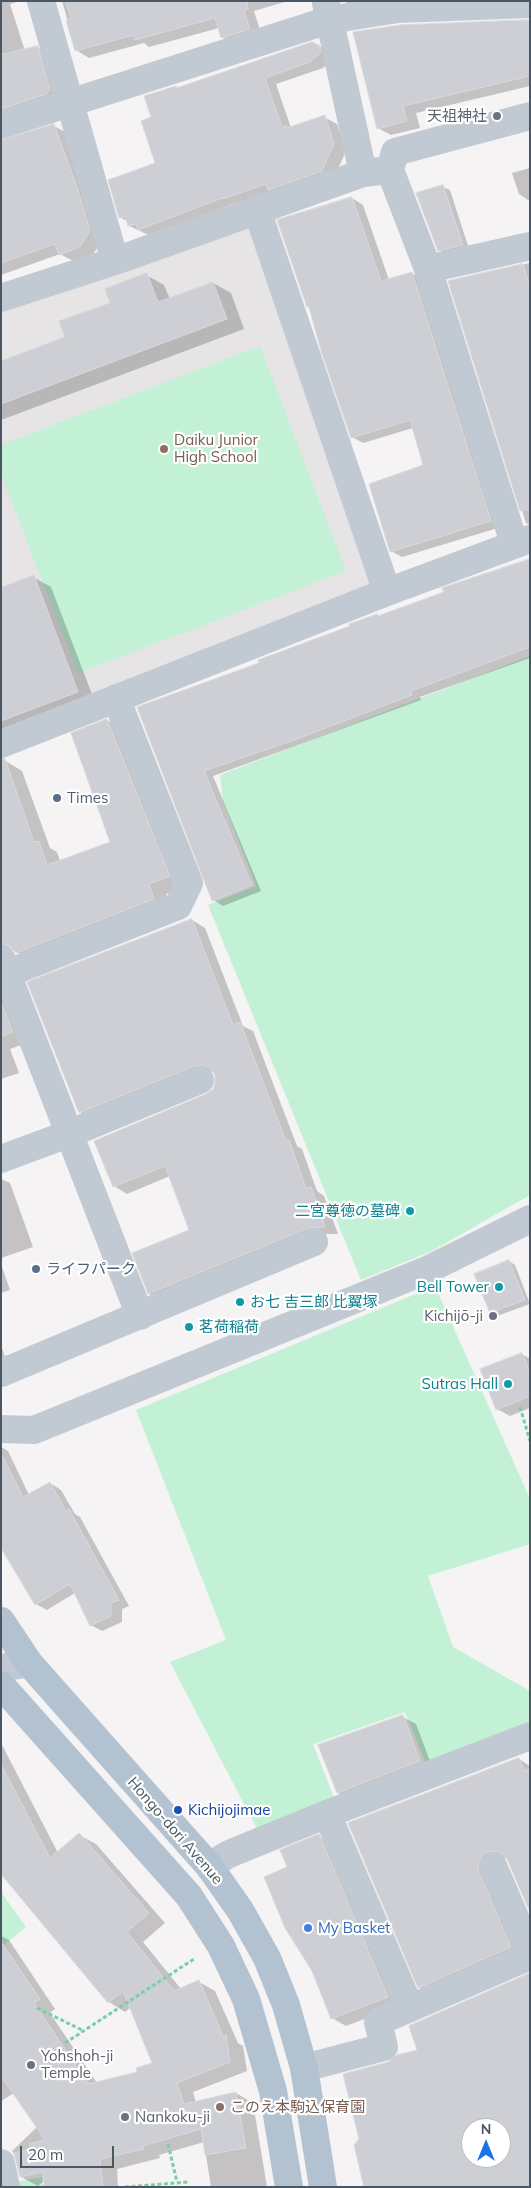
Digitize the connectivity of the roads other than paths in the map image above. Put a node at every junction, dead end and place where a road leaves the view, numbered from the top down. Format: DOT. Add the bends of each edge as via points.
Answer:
graph roads {
  1 [pos="41,1"];
  2 [pos="530,4"];
  3 [pos="327,11"];
  4 [pos="70,103"];
  5 [pos="530,116"];
  6 [pos="1,125"];
  7 [pos="390,170"];
  8 [pos="363,173"];
  9 [pos="257,210"];
  10 [pos="530,246"];
  11 [pos="115,261"];
  12 [pos="428,269"];
  13 [pos="1,298"];
  14 [pos="522,541"];
  15 [pos="387,592"];
  16 [pos="116,698"];
  17 [pos="1,744"];
  18 [pos="3,969"];
  19 [pos="200,1080"];
  20 [pos="70,1133"];
  21 [pos="1,1159"];
  22 [pos="530,1219"];
  23 [pos="314,1242"];
  24 [pos="140,1316"];
  25 [pos="1,1373"];
  26 [pos="1,1429"];
  27 [pos="1,1621"];
  28 [pos="29,1663"];
  29 [pos="2,1680"];
  30 [pos="530,1736"];
  31 [pos="327,1814"];
  32 [pos="209,1866"];
  33 [pos="493,1866"];
  34 [pos="530,1952"];
  35 [pos="530,1956"];
  36 [pos="410,2008"];
  37 [pos="304,2068"];
  38 [pos="1,2163"];
  39 [pos="6,2187"];
  40 [pos="289,2187"];
  41 [pos="323,2187"];
  1 -- 4 [label="street"];
  2 -- 3 [label="street"];
  3 -- 4 [label="street"];
  3 -- 8 [label="street"];
  4 -- 6 [label="street"];
  4 -- 11 [label="street"];
  5 -- 7 [label="street" via="395,152"];
  7 -- 8 [label="street"];
  7 -- 12 [label="street"];
  8 -- 9 [label="street"];
  9 -- 11 [label="street"];
  9 -- 15 [label="street"];
  10 -- 12 [label="street"];
  11 -- 13 [label="street"];
  12 -- 14 [label="street"];
  14 -- 15 [label="street"];
  15 -- 16 [label="street"];
  16 -- 17 [label="street"];
  16 -- 18 [label="street" via="190,883 178,906"];
  18 -- 20 [label="street"];
  19 -- 20 [label="street"];
  20 -- 21 [label="street"];
  20 -- 24 [label="street"];
  22 -- 26 [label="street" via="426,1270 34,1430"];
  23 -- 24 [label="street"];
  24 -- 25 [label="street"];
  27 -- 28 [label="main road, Hongo-dori Avenue"];
  28 -- 29 [label="street"];
  28 -- 32 [label="main road, Hongo-dori Avenue"];
  29 -- 40 [label="main road" via="189,1896 221,1946 246,1999 273,2090"];
  30 -- 31 [label="street"];
  31 -- 32 [label="street" via="229,1854"];
  31 -- 36 [label="street"];
  32 -- 37 [label="main road, Hongo-dori Avenue" via="240,1910 267,1958 286,2005"];
  33 -- 34 [label="street"];
  35 -- 36 [label="street"];
  36 -- 37 [label="street" via="378,2022 384,2047"];
  37 -- 41 [label="main road, Hongo-dori Avenue"];
  38 -- 39 [label="street"];
}
